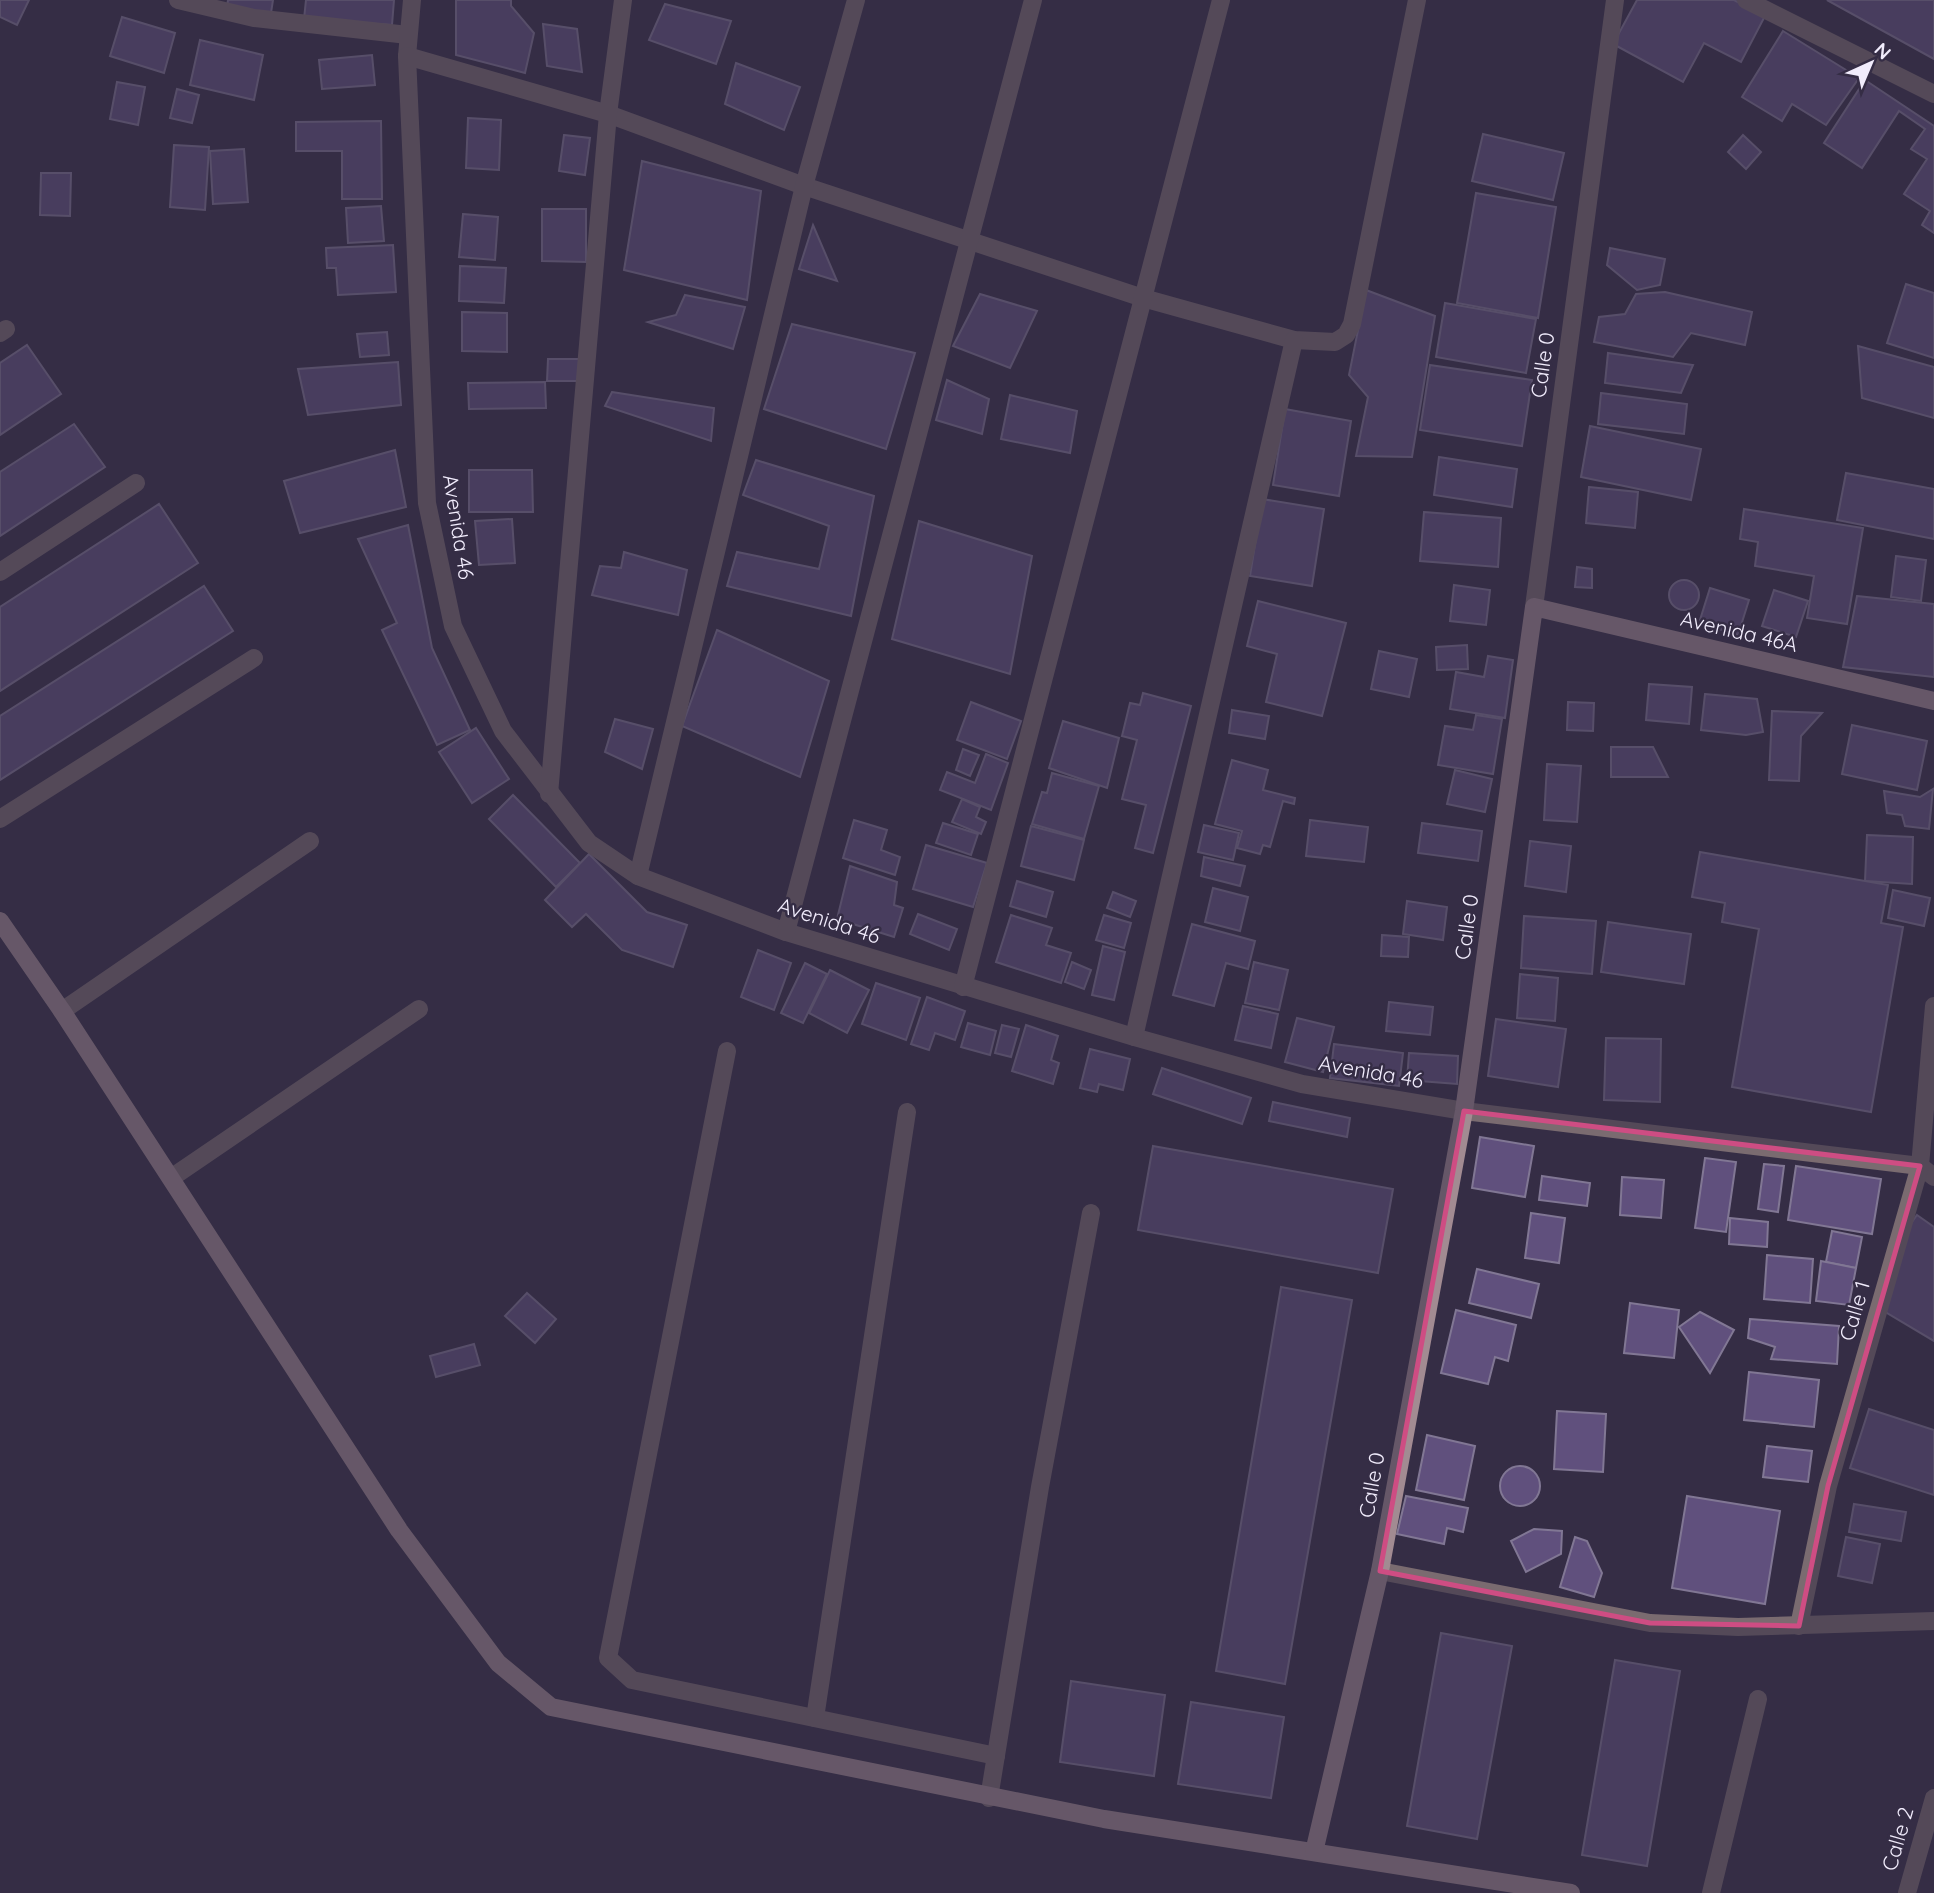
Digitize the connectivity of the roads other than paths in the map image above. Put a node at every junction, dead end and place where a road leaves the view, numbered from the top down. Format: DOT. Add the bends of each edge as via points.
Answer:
graph roads {
  1 [pos="178,0"];
  2 [pos="412,0"];
  3 [pos="623,0"];
  4 [pos="856,0"];
  5 [pos="1033,0"];
  6 [pos="1221,0"];
  7 [pos="1417,0"];
  8 [pos="1615,0"];
  9 [pos="1746,0"];
  10 [pos="408,35"];
  11 [pos="407,56"];
  12 [pos="1934,94"];
  13 [pos="608,114"];
  14 [pos="804,186"];
  15 [pos="970,240"];
  16 [pos="1143,298"];
  17 [pos="1294,340"];
  18 [pos="136,483"];
  19 [pos="0,572"];
  20 [pos="1534,607"];
  21 [pos="254,658"];
  22 [pos="1934,701"];
  23 [pos="549,794"];
  24 [pos="0,819"];
  25 [pos="310,841"];
  26 [pos="638,876"];
  27 [pos="0,921"];
  28 [pos="786,932"];
  29 [pos="964,987"];
  30 [pos="1934,1006"];
  31 [pos="419,1009"];
  32 [pos="62,1011"];
  33 [pos="1134,1037"];
  34 [pos="727,1051"];
  35 [pos="1464,1111"];
  36 [pos="907,1112"];
  37 [pos="1927,1172"];
  38 [pos="171,1178"];
  39 [pos="1091,1213"];
  40 [pos="1380,1571"];
  41 [pos="1934,1620"];
  42 [pos="1799,1626"];
  43 [pos="1758,1699"];
  44 [pos="815,1718"];
  45 [pos="996,1756"];
  46 [pos="989,1798"];
  47 [pos="1934,1798"];
  48 [pos="1314,1852"];
  49 [pos="1570,1893"];
  50 [pos="1712,1893"];
  51 [pos="1907,1893"];
  1 -- 10 [label="street" via="254,18"];
  2 -- 10 [label="street, Avenida 46"];
  3 -- 13 [label="street"];
  4 -- 14 [label="street"];
  5 -- 15 [label="street"];
  6 -- 16 [label="street"];
  7 -- 17 [label="street" via="1352,324 1346,335 1335,341"];
  8 -- 20 [label="street, Calle 0"];
  9 -- 12 [label="street"];
  10 -- 11 [label="street, Avenida 46"];
  11 -- 13 [label="street"];
  11 -- 23 [label="street, Avenida 46" via="428,503 453,625 503,731"];
  13 -- 14 [label="street"];
  13 -- 23 [label="street"];
  14 -- 15 [label="street"];
  14 -- 26 [label="street"];
  15 -- 16 [label="street"];
  15 -- 28 [label="street"];
  16 -- 17 [label="street"];
  16 -- 29 [label="street"];
  17 -- 33 [label="street"];
  18 -- 19 [label="street"];
  20 -- 22 [label="street, Avenida 46A"];
  20 -- 35 [label="street, Calle 0"];
  21 -- 24 [label="street"];
  23 -- 26 [label="street, Avenida 46" via="589,843"];
  25 -- 32 [label="street"];
  26 -- 28 [label="street, Avenida 46"];
  27 -- 32 [label="street"];
  28 -- 29 [label="street, Avenida 46"];
  29 -- 33 [label="street, Avenida 46"];
  30 -- 37 [label="street, Calle 1"];
  31 -- 38 [label="street"];
  32 -- 38 [label="street"];
  33 -- 35 [label="street, Avenida 46" via="1302,1083"];
  34 -- 44 [label="street" via="608,1658 632,1680"];
  35 -- 37 [label="street, Avenida 46"];
  35 -- 40 [label="street, Calle 0"];
  36 -- 44 [label="street"];
  37 -- 42 [label="street, Calle 1" via="1828,1486"];
  38 -- 46 [label="street" via="398,1530 498,1663 551,1707"];
  39 -- 45 [label="street"];
  40 -- 42 [label="street" via="1650,1623"];
  40 -- 48 [label="street, Calle 0"];
  41 -- 42 [label="street"];
  43 -- 50 [label="street"];
  44 -- 45 [label="street"];
  45 -- 46 [label="street"];
  46 -- 48 [label="street"];
  47 -- 51 [label="street, Calle 2"];
  48 -- 49 [label="street"];
}
